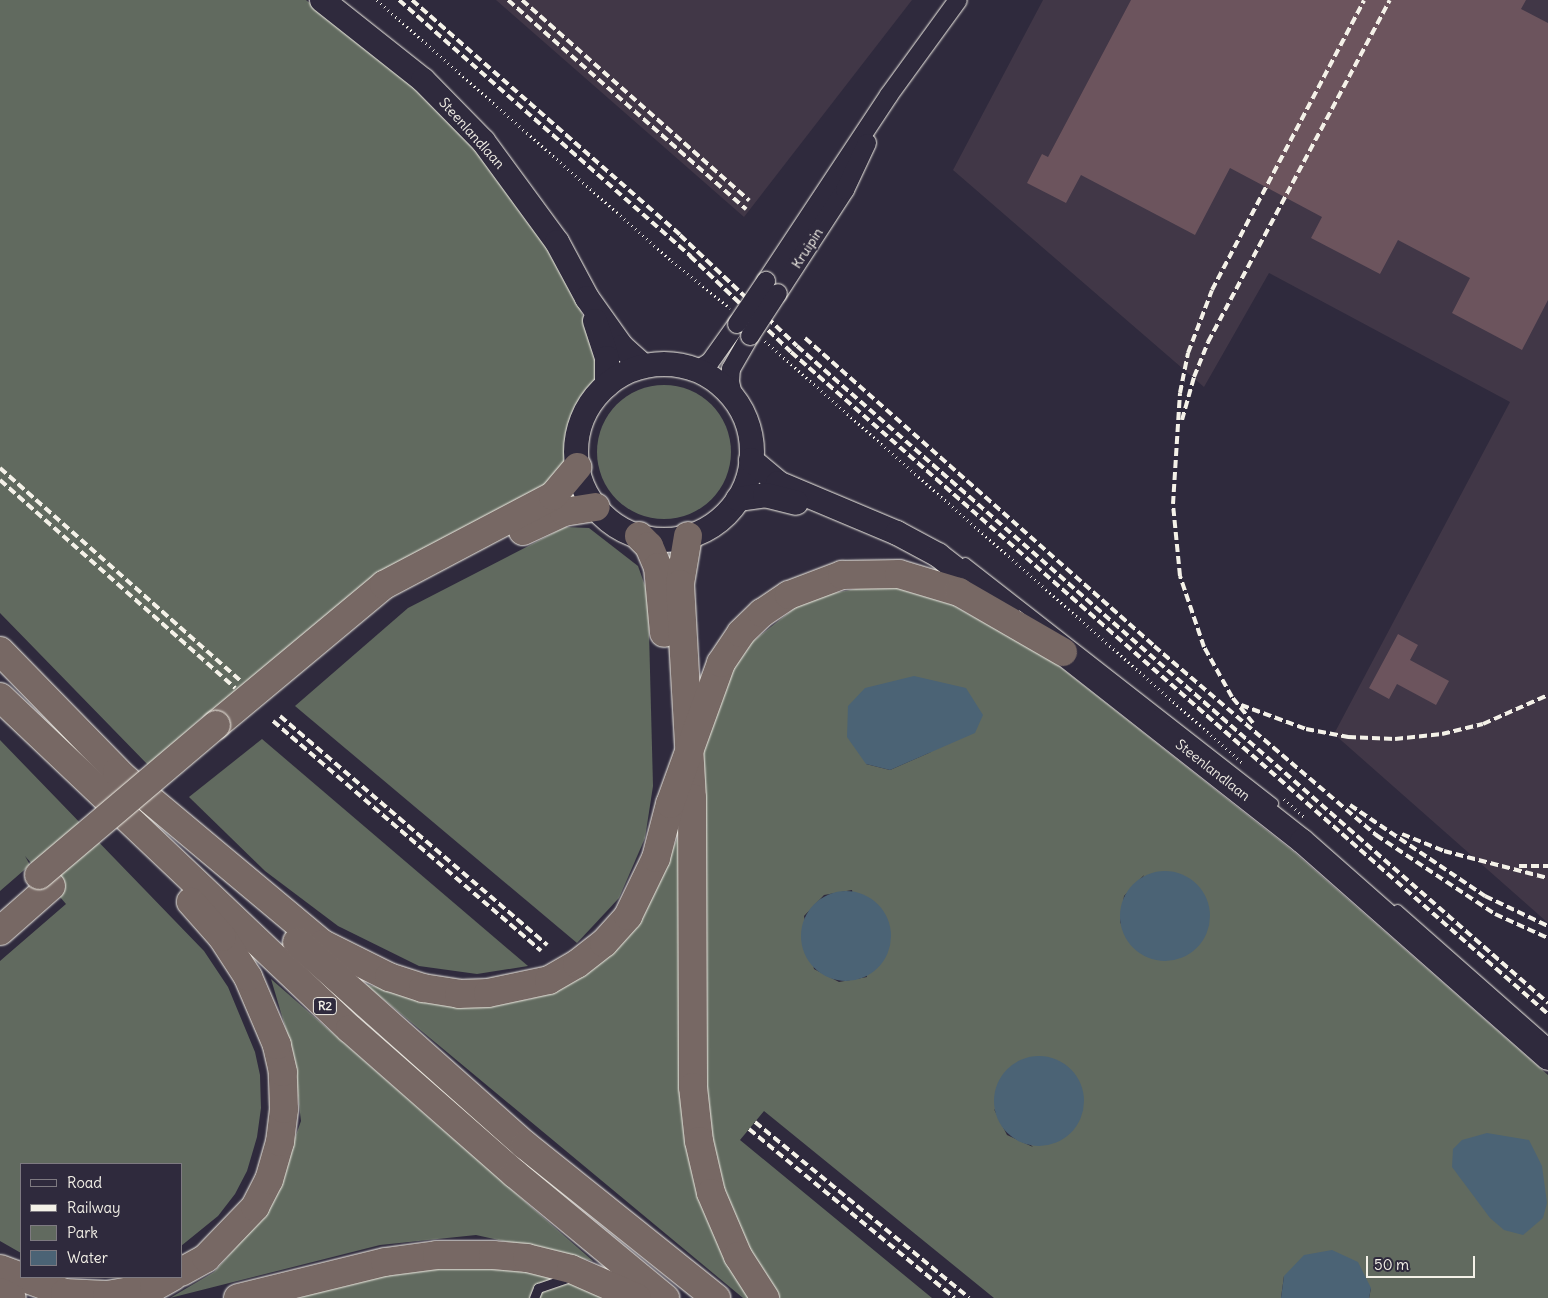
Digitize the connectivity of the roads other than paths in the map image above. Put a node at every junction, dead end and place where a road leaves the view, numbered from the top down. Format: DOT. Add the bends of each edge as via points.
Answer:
graph roads {
  1 [pos="322,0"];
  2 [pos="958,0"];
  3 [pos="587,298"];
  4 [pos="746,327"];
  5 [pos="642,366"];
  6 [pos="697,370"];
  7 [pos="607,385"];
  8 [pos="734,399"];
  9 [pos="751,460"];
  10 [pos="578,467"];
  11 [pos="738,499"];
  12 [pos="596,508"];
  13 [pos="854,515"];
  14 [pos="900,522"];
  15 [pos="908,527"];
  16 [pos="639,536"];
  17 [pos="688,536"];
  18 [pos="0,651"];
  19 [pos="1063,652"];
  20 [pos="0,697"];
  21 [pos="0,706"];
  22 [pos="222,731"];
  23 [pos="690,749"];
  24 [pos="117,772"];
  25 [pos="670,804"];
  26 [pos="1284,812"];
  27 [pos="1308,827"];
  28 [pos="1320,843"];
  29 [pos="45,881"];
  30 [pos="1386,899"];
  31 [pos="0,908"];
  32 [pos="0,931"];
  33 [pos="1548,1042"];
  34 [pos="1548,1058"];
  35 [pos="0,1269"];
  36 [pos="182,1271"];
  37 [pos="580,1273"];
  38 [pos="20,1276"];
  39 [pos="24,1278"];
  40 [pos="170,1278"];
  41 [pos="0,1292"];
  42 [pos="12,1298"];
  43 [pos="238,1298"];
  44 [pos="534,1298"];
  45 [pos="637,1298"];
  46 [pos="665,1298"];
  47 [pos="716,1298"];
  48 [pos="764,1298"];
  1 -- 3 [label="main road, Steenlandlaan" via="423,80 483,141 552,234"];
  2 -- 4 [label="street, Kruipin, bridge" via="888,95"];
  3 -- 5 [label="main road, Steenlandlaan" via="622,347"];
  3 -- 7 [label="main road, Steenlandlaan" via="605,349"];
  4 -- 6 [label="street" via="710,362"];
  4 -- 8 [label="street" via="731,369"];
  5 -- 6 [label="main road" via="670,364"];
  5 -- 7 [label="main road"];
  6 -- 8 [label="main road" via="724,387"];
  7 -- 10 [label="main road" via="585,414 576,449"];
  8 -- 9 [label="main road" via="750,434"];
  9 -- 11 [label="main road"];
  9 -- 13 [label="main road, Steenlandlaan" via="778,483"];
  10 -- 12 [label="main road" via="584,488"];
  10 -- 22 [label="highway" via="553,496 384,585"];
  11 -- 13 [label="main road, Steenlandlaan" via="765,495"];
  11 -- 17 [label="main road" via="708,528"];
  12 -- 16 [label="main road" via="615,525"];
  12 -- 22 [label="highway" via="546,519 394,598"];
  13 -- 14 [label="lane"];
  13 -- 19 [label="main road, Steenlandlaan" via="938,555"];
  15 -- 26 [label="lane" via="979,571"];
  16 -- 17 [label="main road" via="655,539"];
  16 -- 25 [label="highway" via="654,554 660,577 672,772"];
  17 -- 23 [label="highway" via="680,584"];
  18 -- 24 [label="highway, R2"];
  19 -- 23 [label="highway" via="959,592 928,580 899,574 842,575 789,595 762,613 742,633 721,663"];
  19 -- 34 [label="main road, Steenlandlaan" via="1302,841"];
  20 -- 46 [label="highway, R2" via="350,1029 515,1174"];
  21 -- 36 [label="highway" via="222,937 248,977 277,1045 283,1072 284,1110 280,1142 269,1180 255,1207 235,1231 206,1258"];
  22 -- 29 [label="highway, bridge"];
  23 -- 25 [label="highway"];
  23 -- 48 [label="highway" via="691,1037 699,1141 715,1202 738,1256"];
  24 -- 25 [label="highway" via="323,944 389,977 423,988 459,994 488,993 549,980 578,964 604,943 628,916 644,888 664,834"];
  24 -- 47 [label="highway, R2" via="237,888 524,1145"];
  27 -- 28 [label="lane"];
  29 -- 31 [label="highway"];
  29 -- 32 [label="highway"];
  30 -- 33 [label="lane"];
  35 -- 38 [label="highway"];
  37 -- 43 [label="highway" via="527,1258 437,1256 385,1262"];
  37 -- 44 [label="lane" via="538,1288"];
  37 -- 45 [label="highway"];
  39 -- 40 [label="highway" via="65,1293 107,1295 154,1287"];
  41 -- 42 [label="highway"];
}
